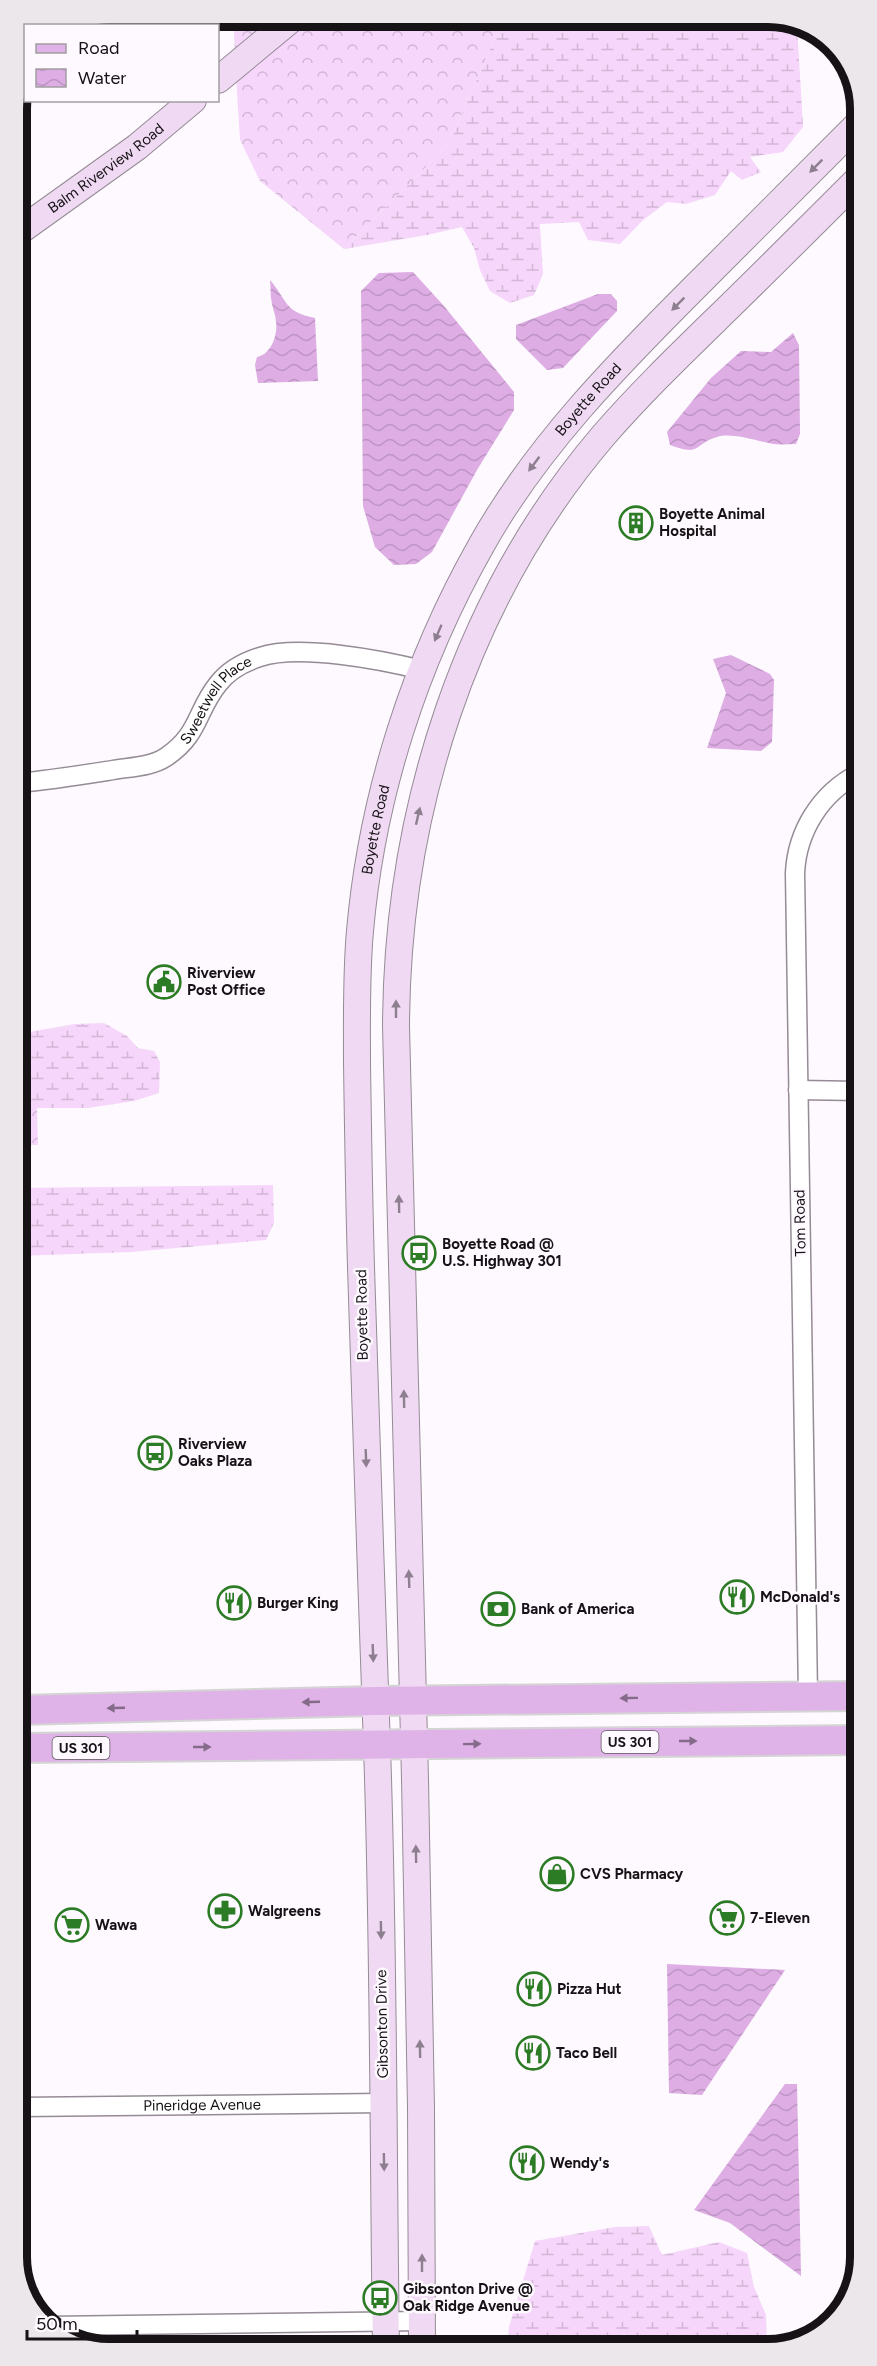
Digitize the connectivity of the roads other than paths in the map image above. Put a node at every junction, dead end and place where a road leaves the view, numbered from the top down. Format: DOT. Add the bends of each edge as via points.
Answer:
graph roads {
  1 [pos="281,27"];
  2 [pos="219,78"];
  3 [pos="191,102"];
  4 [pos="850,131"];
  5 [pos="850,187"];
  6 [pos="27,226"];
  7 [pos="422,670"];
  8 [pos="850,779"];
  9 [pos="27,782"];
  10 [pos="798,1090"];
  11 [pos="850,1091"];
  12 [pos="808,1696"];
  13 [pos="850,1696"];
  14 [pos="412,1700"];
  15 [pos="375,1701"];
  16 [pos="27,1710"];
  17 [pos="850,1740"];
  18 [pos="377,1745"];
  19 [pos="414,1745"];
  20 [pos="27,1748"];
  21 [pos="384,2103"];
  22 [pos="27,2107"];
  23 [pos="422,2321"];
  24 [pos="386,2322"];
  25 [pos="65,2326"];
  26 [pos="386,2339"];
  27 [pos="422,2339"];
  1 -- 2 [label="main road"];
  3 -- 6 [label="main road, Balm Riverview Road" via="137,147"];
  4 -- 7 [label="main road, Boyette Road, one-way" via="659,323 581,406 532,466 482,543"];
  14 -- 5 [label="main road, one-way" via="396,984 413,840 438,744 471,652 508,577 578,468 684,352"];
  7 -- 9 [label="street, Sweetwell Place" via="353,657 293,653 261,656 226,675 193,731 163,759"];
  7 -- 15 [label="main road, Boyette Road, one-way" via="396,747 374,833 357,972 357,1126"];
  8 -- 10 [label="street, Tom Road" via="819,806 805,829 797,854 794,882"];
  10 -- 11 [label="street"];
  10 -- 12 [label="street, Tom Road"];
  12 -- 13 [label="main road"];
  12 -- 14 [label="main road, one-way"];
  14 -- 15 [label="main road"];
  14 -- 19 [label="main road"];
  15 -- 16 [label="main road, one-way"];
  15 -- 18 [label="main road, Gibsonton Drive"];
  19 -- 17 [label="main road, US 301, one-way"];
  18 -- 19 [label="main road, US 301"];
  20 -- 18 [label="main road, US 301, one-way"];
  18 -- 21 [label="main road, Gibsonton Drive, one-way"];
  23 -- 19 [label="main road, one-way"];
  21 -- 22 [label="street, Pineridge Avenue"];
  21 -- 24 [label="main road, Gibsonton Drive, one-way"];
  23 -- 24 [label="street"];
  23 -- 27 [label="main road"];
  24 -- 25 [label="street"];
  24 -- 26 [label="main road, Gibsonton Drive"];
}
